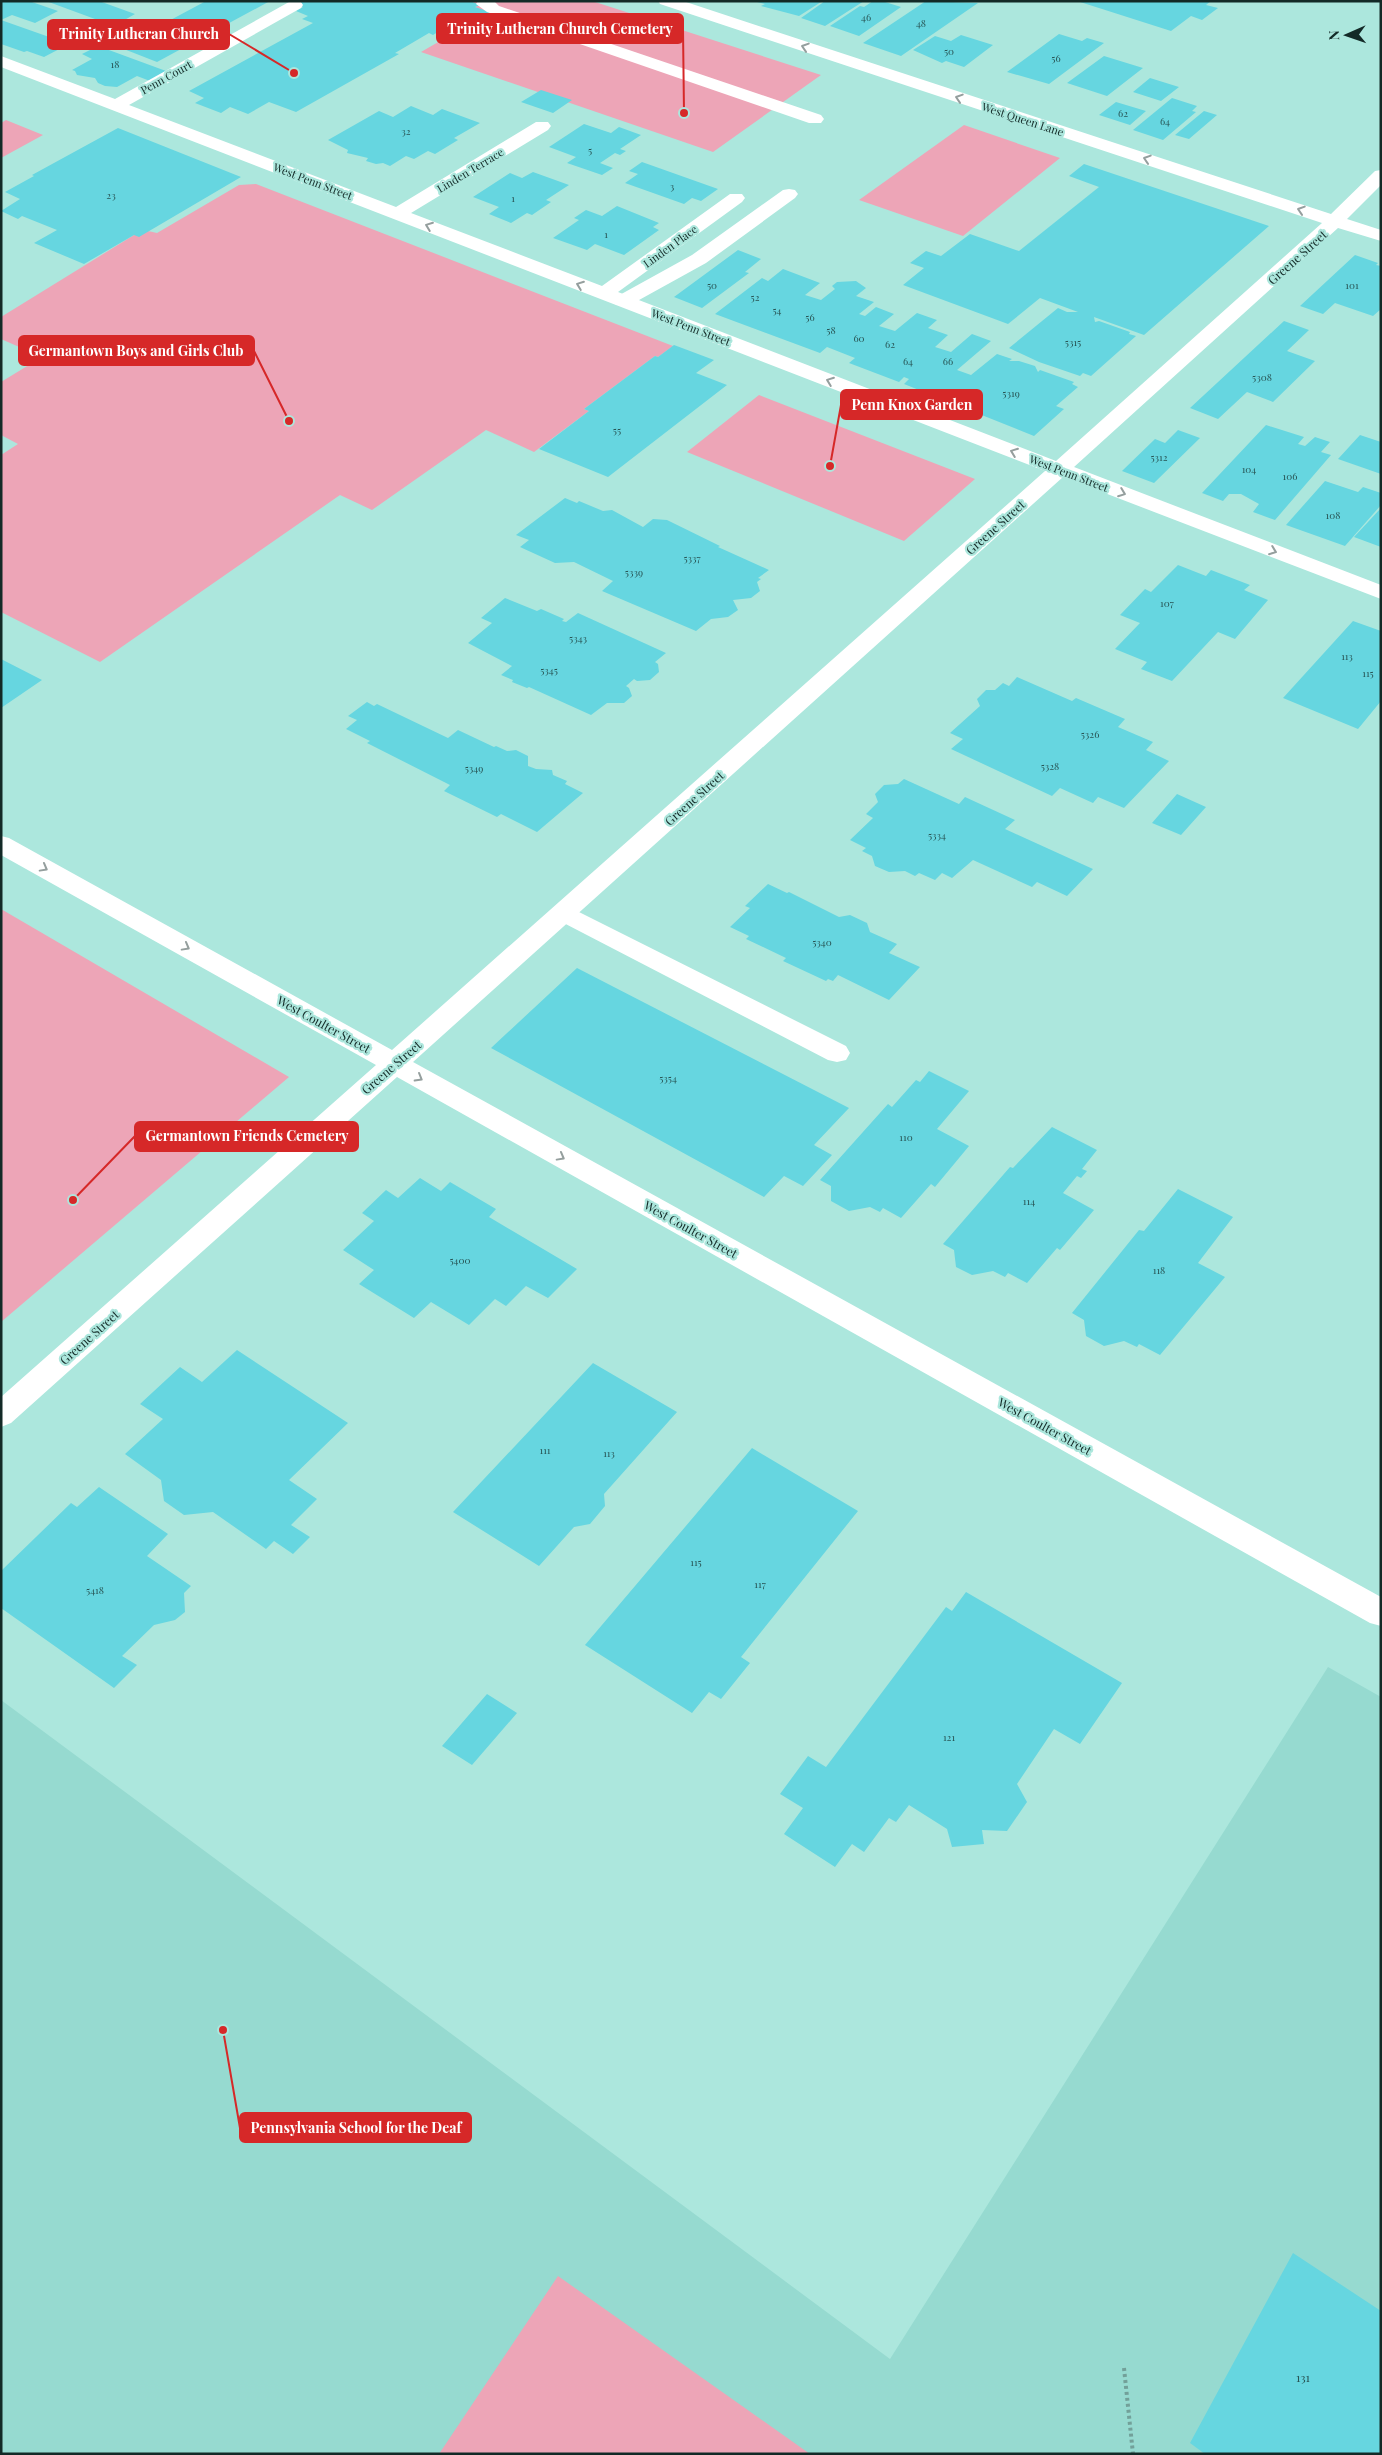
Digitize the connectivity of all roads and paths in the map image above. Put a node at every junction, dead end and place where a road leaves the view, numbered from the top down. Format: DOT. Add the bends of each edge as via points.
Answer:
graph roads {
  1 [pos="486,1"];
  2 [pos="666,1"];
  3 [pos="295,6"];
  4 [pos="1,61"];
  5 [pos="116,105"];
  6 [pos="815,119"];
  7 [pos="542,126"];
  8 [pos="1381,175"];
  9 [pos="788,194"];
  10 [pos="736,198"];
  11 [pos="398,214"];
  12 [pos="1335,222"];
  13 [pos="1381,236"];
  14 [pos="604,294"];
  15 [pos="623,301"];
  16 [pos="1060,469"];
  17 [pos="1381,593"];
  18 [pos="1,844"];
  19 [pos="565,914"];
  20 [pos="837,1053"];
  21 [pos="394,1063"];
  22 [pos="1,1415"];
  23 [pos="1381,1613"];
  24 [pos="1124,2368"];
  25 [pos="1133,2454"];
  1 -- 6 [label="street" via="484,4 493,9"];
  12 -- 2 [label="street, West Queen Lane, one-way"];
  3 -- 5 [label="street, Penn Court"];
  4 -- 5 [label="street, West Penn Street"];
  5 -- 11 [label="street, West Penn Street"];
  7 -- 11 [label="street, Linden Terrace"];
  8 -- 12 [label="street, Greene Street"];
  9 -- 15 [label="street" via="699,259"];
  10 -- 14 [label="street, Linden Place"];
  14 -- 11 [label="street, West Penn Street, one-way"];
  12 -- 13 [label="street, West Queen Lane"];
  12 -- 16 [label="street, Greene Street"];
  14 -- 15 [label="street, West Penn Street"];
  16 -- 15 [label="street, West Penn Street, one-way"];
  16 -- 17 [label="street, West Penn Street, one-way"];
  16 -- 19 [label="street, Greene Street"];
  18 -- 21 [label="street, West Coulter Street, one-way"];
  19 -- 20 [label="street"];
  19 -- 21 [label="street, Greene Street"];
  21 -- 22 [label="street, Greene Street"];
  21 -- 23 [label="street, West Coulter Street, one-way"];
  24 -- 25 [label="path"];
}
